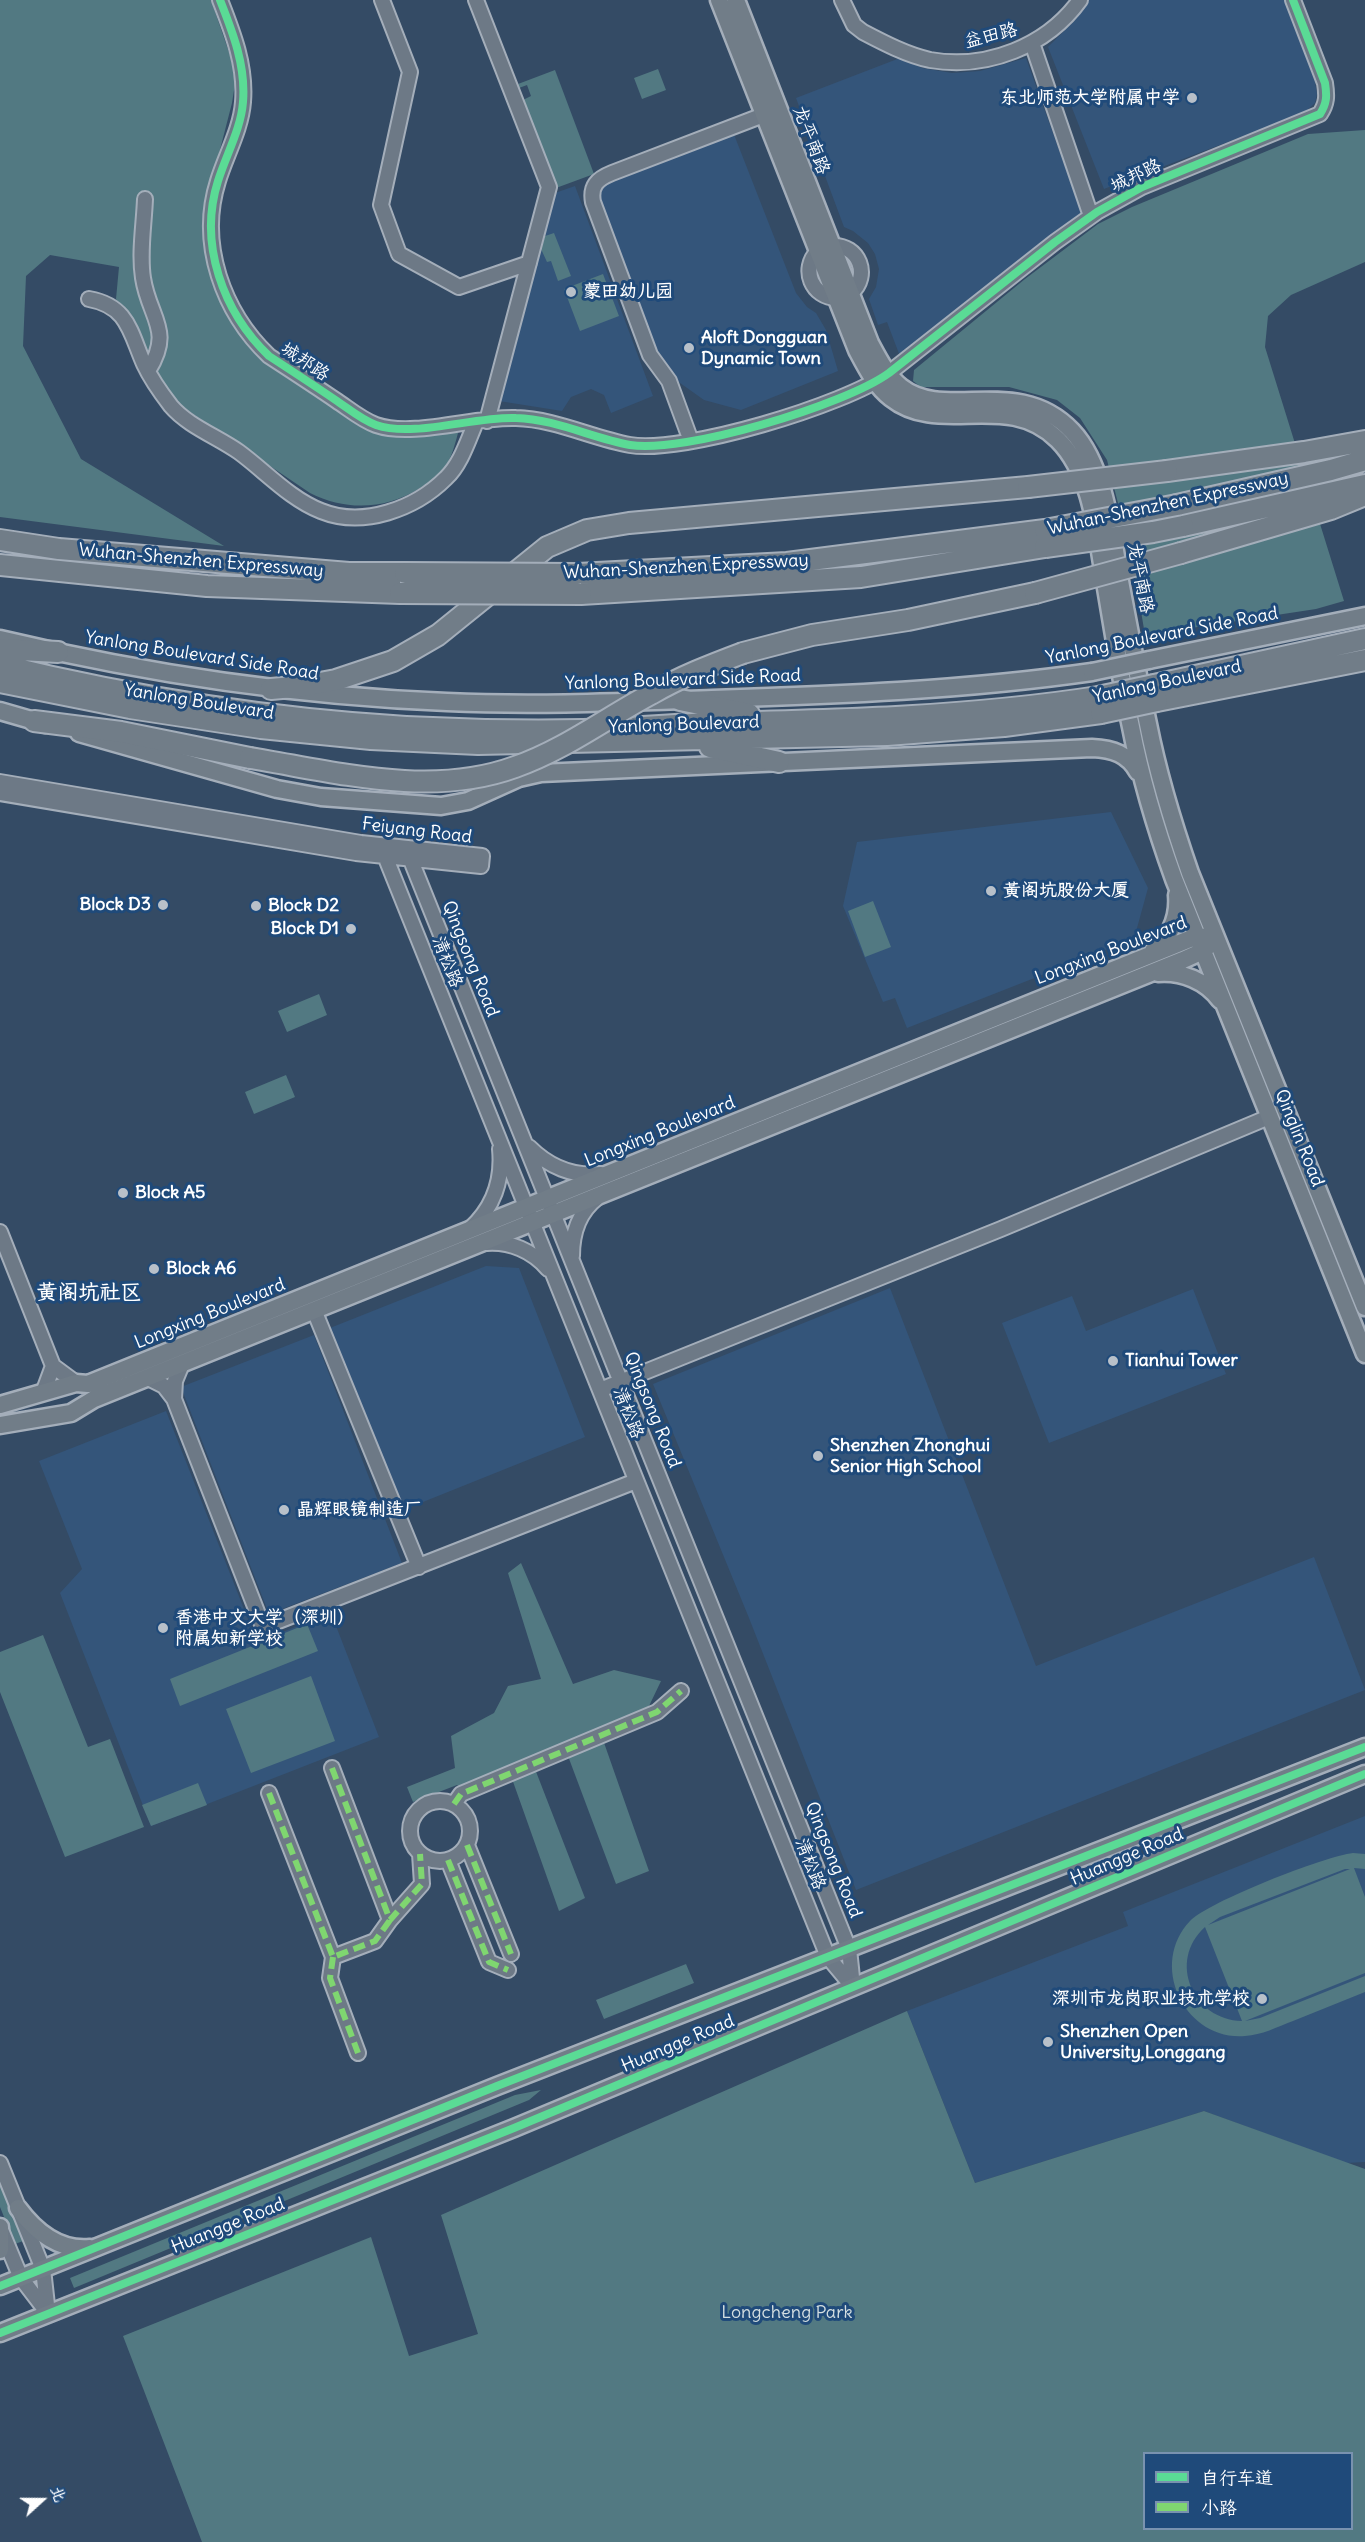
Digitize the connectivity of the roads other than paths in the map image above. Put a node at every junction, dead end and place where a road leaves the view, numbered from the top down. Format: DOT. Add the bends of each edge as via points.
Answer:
graph roads {
  1 [pos="220,0"];
  2 [pos="382,0"];
  3 [pos="476,0"];
  4 [pos="719,0"];
  5 [pos="736,0"];
  6 [pos="842,0"];
  7 [pos="1080,0"];
  8 [pos="1293,0"];
  9 [pos="1032,43"];
  10 [pos="772,112"];
  11 [pos="144,199"];
  12 [pos="1091,216"];
  13 [pos="825,249"];
  14 [pos="529,263"];
  15 [pos="844,296"];
  16 [pos="89,299"];
  17 [pos="148,371"];
  18 [pos="883,378"];
  19 [pos="482,421"];
  20 [pos="691,441"];
  21 [pos="1365,441"];
  22 [pos="1365,460"];
  23 [pos="1365,485"];
  24 [pos="1365,495"];
  25 [pos="1282,513"];
  26 [pos="1045,539"];
  27 [pos="0,540"];
  28 [pos="0,565"];
  29 [pos="580,584"];
  30 [pos="1365,616"];
  31 [pos="0,639"];
  32 [pos="1365,639"];
  33 [pos="0,649"];
  34 [pos="58,652"];
  35 [pos="1365,660"];
  36 [pos="0,665"];
  37 [pos="1365,665"];
  38 [pos="1307,672"];
  39 [pos="0,682"];
  40 [pos="271,688"];
  41 [pos="1155,693"];
  42 [pos="680,700"];
  43 [pos="1099,705"];
  44 [pos="0,711"];
  45 [pos="34,720"];
  46 [pos="784,722"];
  47 [pos="681,740"];
  48 [pos="779,762"];
  49 [pos="1142,777"];
  50 [pos="0,782"];
  51 [pos="0,793"];
  52 [pos="385,851"];
  53 [pos="408,853"];
  54 [pos="1174,879"];
  55 [pos="1216,938"];
  56 [pos="1200,944"];
  57 [pos="1143,967"];
  58 [pos="1126,974"];
  59 [pos="1226,1008"];
  60 [pos="1269,1117"];
  61 [pos="522,1136"];
  62 [pos="498,1138"];
  63 [pos="612,1173"];
  64 [pos="603,1194"];
  65 [pos="550,1206"];
  66 [pos="529,1215"];
  67 [pos="467,1231"];
  68 [pos="0,1232"];
  69 [pos="481,1243"];
  70 [pos="572,1261"];
  71 [pos="554,1275"];
  72 [pos="1365,1307"];
  73 [pos="314,1310"];
  74 [pos="1365,1354"];
  75 [pos="182,1364"];
  76 [pos="53,1366"];
  77 [pos="148,1378"];
  78 [pos="621,1382"];
  79 [pos="76,1383"];
  80 [pos="600,1390"];
  81 [pos="43,1393"];
  82 [pos="174,1399"];
  83 [pos="0,1405"];
  84 [pos="0,1425"];
  85 [pos="636,1481"];
  86 [pos="419,1567"];
  87 [pos="681,1690"];
  88 [pos="1365,1747"];
  89 [pos="332,1768"];
  90 [pos="1365,1774"];
  91 [pos="269,1792"];
  92 [pos="454,1804"];
  93 [pos="467,1845"];
  94 [pos="420,1854"];
  95 [pos="448,1860"];
  96 [pos="390,1920"];
  97 [pos="849,1949"];
  98 [pos="512,1954"];
  99 [pos="333,1957"];
  100 [pos="828,1957"];
  101 [pos="508,1970"];
  102 [pos="853,1987"];
  103 [pos="358,2053"];
  104 [pos="0,2163"];
  105 [pos="18,2208"];
  106 [pos="0,2227"];
  107 [pos="97,2247"];
  108 [pos="0,2250"];
  109 [pos="43,2269"];
  110 [pos="21,2278"];
  111 [pos="0,2286"];
  112 [pos="48,2314"];
  113 [pos="0,2333"];
  1 -- 19 [label="street, 城邦路" via="240,58 243,104 218,183 211,228 218,279 241,325 269,356 376,425 411,428"];
  2 -- 14 [label="street" via="410,72 381,206 399,254 459,287"];
  3 -- 14 [label="street" via="549,187"];
  4 -- 10 [label="main road, 龙平南路"];
  5 -- 10 [label="main road, 龙平南路"];
  6 -- 9 [label="street, 益田路" via="854,25 884,43 930,60 979,61"];
  7 -- 9 [label="street, 益田路" via="1069,15"];
  8 -- 12 [label="street, 城邦路" via="1325,83 1326,105 1320,114 1142,187"];
  9 -- 12 [label="street"];
  10 -- 13 [label="main road, 龙平南路"];
  10 -- 20 [label="street" via="612,173 592,188 593,202 650,355 669,381"];
  11 -- 17 [label="street" via="143,280 161,339 158,355"];
  12 -- 18 [label="street, 城邦路"];
  13 -- 15 [label="main road, 龙平南路"];
  13 -- 15 [label="street" via="810,264 811,282 823,296"];
  14 -- 19 [label="street"];
  15 -- 18 [label="main road, 龙平南路" via="864,346"];
  16 -- 17 [label="street" via="105,302 119,311 130,326"];
  17 -- 19 [label="street" via="180,414 320,511 350,519 398,509 423,496 448,477"];
  18 -- 20 [label="street, 城邦路" via="778,419"];
  18 -- 49 [label="main road, 龙平南路" via="891,398 913,410 936,415 999,413 1023,418 1047,429 1071,456 1096,531"];
  18 -- 55 [label="main road, 龙平南路" via="920,397 1028,404 1072,431 1089,457 1110,528 1147,723 1173,824"];
  19 -- 20 [label="street, 城邦路" via="515,418 544,422 629,445"];
  21 -- 40 [label="highway, bridge" via="1266,458 1028,487 629,522 587,530 547,547 438,635 402,657 336,680"];
  22 -- 26 [label="highway, Wuhan-Shenzhen Expressway, bridge"];
  23 -- 25 [label="highway, Wuhan-Shenzhen Expressway"];
  24 -- 25 [label="highway" via="1331,509"];
  25 -- 26 [label="highway, Wuhan-Shenzhen Expressway, bridge" via="1153,532"];
  25 -- 45 [label="highway, bridge" via="1181,553 1035,593 908,620 812,635 743,653 676,680 535,760 486,776 400,781"];
  26 -- 29 [label="highway, Wuhan-Shenzhen Expressway" via="861,577"];
  27 -- 29 [label="highway, Wuhan-Shenzhen Expressway, bridge" via="59,549 337,572"];
  28 -- 29 [label="highway, Wuhan-Shenzhen Expressway, bridge" via="207,586 400,593"];
  30 -- 42 [label="main road, Yanlong Boulevard Side Road, bridge" via="1092,672 939,689"];
  31 -- 34 [label="main road, Yanlong Boulevard Side Road"];
  32 -- 41 [label="highway, Yanlong Boulevard"];
  33 -- 34 [label="highway"];
  34 -- 40 [label="main road, Yanlong Boulevard Side Road" via="122,667"];
  35 -- 38 [label="highway, Yanlong Boulevard"];
  36 -- 46 [label="highway, Yanlong Boulevard" via="204,704 404,726 584,730"];
  37 -- 38 [label="highway"];
  38 -- 41 [label="highway, Yanlong Boulevard"];
  39 -- 47 [label="highway, Yanlong Boulevard" via="186,717 370,739 478,744"];
  40 -- 42 [label="main road, Yanlong Boulevard Side Road" via="448,702"];
  41 -- 43 [label="highway, Yanlong Boulevard, bridge"];
  42 -- 46 [label="highway"];
  43 -- 46 [label="highway, Yanlong Boulevard"];
  43 -- 47 [label="highway, Yanlong Boulevard" via="944,732"];
  44 -- 45 [label="main road"];
  45 -- 48 [label="main road" via="277,789 321,797 428,806 468,801 519,778 541,773"];
  47 -- 48 [label="highway"];
  48 -- 49 [label="main road" via="1092,748 1126,757"];
  49 -- 54 [label="main road, 龙平南路"];
  50 -- 52 [label="street, Feiyang Road"];
  51 -- 52 [label="street, Feiyang Road"];
  52 -- 53 [label="street, Feiyang Road"];
  52 -- 62 [label="street, 清松路"];
  53 -- 61 [label="street, Qingsong Road"];
  54 -- 56 [label="main road, Qinglin Road"];
  54 -- 57 [label="main road" via="1178,898 1172,929"];
  55 -- 56 [label="main road, Longxing Boulevard"];
  55 -- 72 [label="main road, Qinglin Road"];
  56 -- 57 [label="main road, Longxing Boulevard"];
  56 -- 59 [label="main road, Qinglin Road"];
  57 -- 58 [label="main road, Longxing Boulevard"];
  57 -- 59 [label="main road" via="1188,976 1215,993"];
  58 -- 63 [label="main road, Longxing Boulevard"];
  58 -- 64 [label="main road, Longxing Boulevard"];
  59 -- 60 [label="main road, Qinglin Road"];
  60 -- 74 [label="main road, Qinglin Road"];
  60 -- 78 [label="street"];
  61 -- 63 [label="street" via="537,1155 558,1168 585,1175"];
  61 -- 65 [label="street, Qingsong Road"];
  62 -- 66 [label="street, 清松路"];
  62 -- 67 [label="street" via="500,1175 495,1194 480,1219"];
  63 -- 65 [label="main road, Longxing Boulevard"];
  64 -- 65 [label="main road, Longxing Boulevard"];
  64 -- 70 [label="street" via="579,1221"];
  65 -- 66 [label="main road, Longxing Boulevard"];
  65 -- 70 [label="street, Qingsong Road"];
  66 -- 67 [label="main road, Longxing Boulevard"];
  66 -- 69 [label="main road, Longxing Boulevard"];
  66 -- 71 [label="street, 清松路"];
  67 -- 79 [label="main road, Longxing Boulevard" via="88,1384"];
  68 -- 76 [label="street"];
  69 -- 71 [label="street" via="518,1247"];
  69 -- 73 [label="main road, Longxing Boulevard"];
  70 -- 78 [label="street, Qingsong Road"];
  71 -- 80 [label="street, 清松路"];
  73 -- 75 [label="main road, Longxing Boulevard"];
  73 -- 86 [label="street"];
  75 -- 77 [label="main road, Longxing Boulevard"];
  75 -- 82 [label="street" via="175,1381"];
  76 -- 79 [label="street"];
  76 -- 81 [label="street"];
  77 -- 82 [label="street" via="164,1386"];
  77 -- 84 [label="main road, Longxing Boulevard" via="94,1399 71,1413"];
  78 -- 80 [label="street"];
  78 -- 97 [label="street, Qingsong Road"];
  79 -- 81 [label="main road, Longxing Boulevard"];
  80 -- 85 [label="street, 清松路"];
  81 -- 83 [label="main road, Longxing Boulevard"];
  82 -- 86 [label="street" via="263,1627"];
  85 -- 86 [label="street"];
  85 -- 100 [label="street, 清松路"];
  87 -- 92 [label="street" via="657,1712 461,1794"];
  88 -- 97 [label="main road, Huangge Road"];
  89 -- 96 [label="street"];
  90 -- 102 [label="main road, Huangge Road"];
  91 -- 99 [label="street"];
  92 -- 93 [label="street" via="470,1826"];
  92 -- 94 [label="street" via="431,1801 415,1813 409,1833"];
  93 -- 95 [label="street"];
  93 -- 98 [label="street"];
  94 -- 95 [label="street" via="434,1861"];
  94 -- 96 [label="street" via="422,1884"];
  95 -- 101 [label="street" via="489,1962"];
  96 -- 99 [label="street" via="375,1941"];
  97 -- 100 [label="main road, Huangge Road"];
  97 -- 102 [label="street, Qingsong Road"];
  99 -- 103 [label="street" via="330,1978"];
  100 -- 102 [label="street, 清松路"];
  100 -- 107 [label="main road, Huangge Road"];
  102 -- 112 [label="main road, Huangge Road" via="514,2128"];
  104 -- 105 [label="street"];
  105 -- 107 [label="main road" via="50,2238 73,2247"];
  105 -- 109 [label="street"];
  106 -- 108 [label="main road"];
  106 -- 110 [label="street"];
  107 -- 109 [label="main road, Huangge Road"];
  109 -- 110 [label="main road, Huangge Road"];
  109 -- 112 [label="street"];
  110 -- 111 [label="main road, Huangge Road"];
  110 -- 112 [label="street"];
  112 -- 113 [label="main road, Huangge Road"];
}
